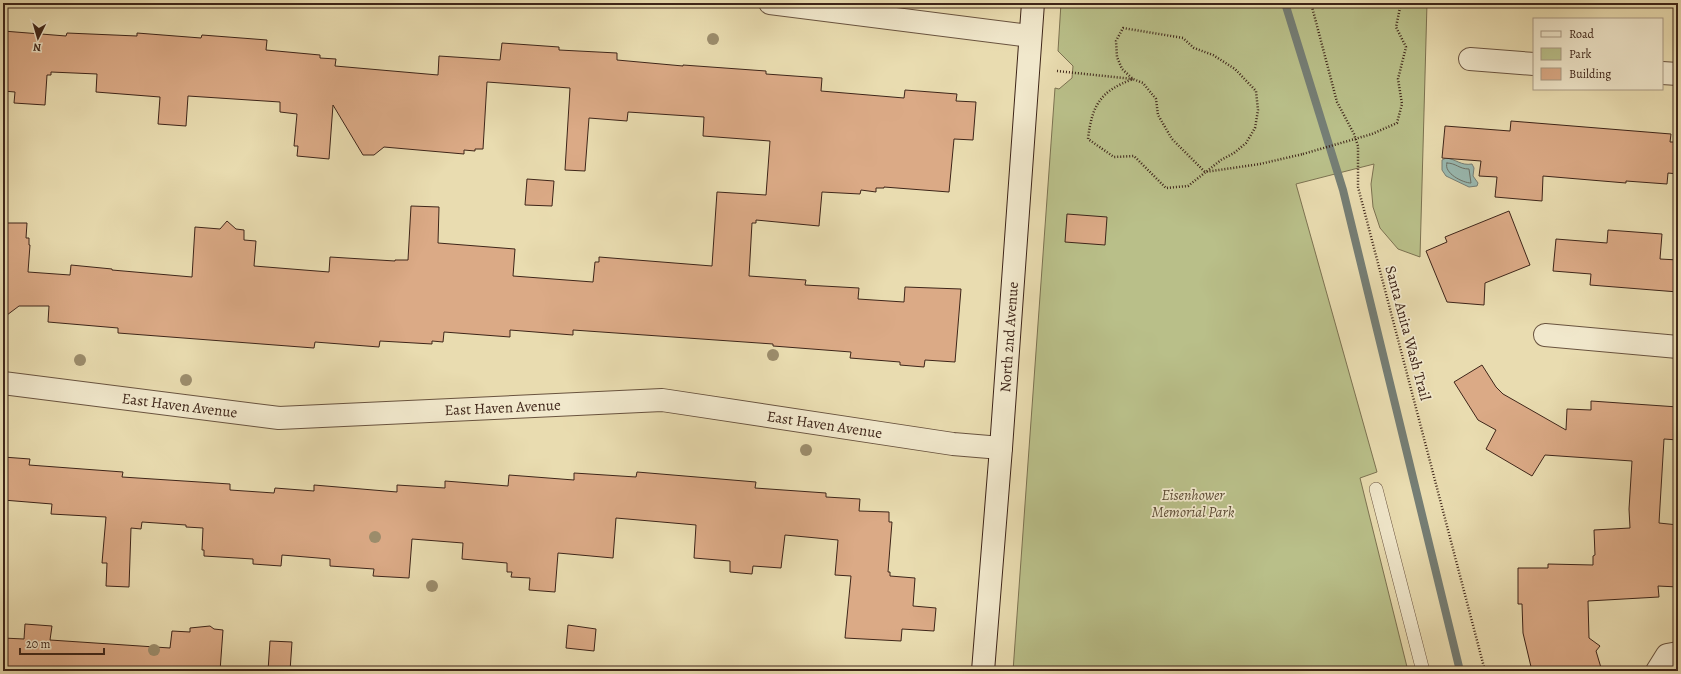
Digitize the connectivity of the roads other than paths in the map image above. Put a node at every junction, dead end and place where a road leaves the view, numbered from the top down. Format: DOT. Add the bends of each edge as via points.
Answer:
graph roads {
  1 [pos="770,3"];
  2 [pos="1033,3"];
  3 [pos="1030,36"];
  4 [pos="1470,59"];
  5 [pos="1533,64"];
  6 [pos="1663,73"];
  7 [pos="1678,74"];
  8 [pos="1545,335"];
  9 [pos="1678,347"];
  10 [pos="3,383"];
  11 [pos="1001,448"];
  12 [pos="1376,490"];
  13 [pos="1678,653"];
  14 [pos="983,671"];
  15 [pos="1422,671"];
  16 [pos="1657,671"];
  1 -- 3 [label="street"];
  2 -- 3 [label="street, North 2nd Avenue"];
  3 -- 11 [label="street, North 2nd Avenue"];
  4 -- 5 [label="street"];
  6 -- 7 [label="street"];
  8 -- 9 [label="street"];
  10 -- 11 [label="street, East Haven Avenue" via="279,418 662,400 953,444"];
  11 -- 14 [label="street, North 2nd Avenue"];
  12 -- 15 [label="lane"];
  13 -- 16 [label="street" via="1667,655"];
}
